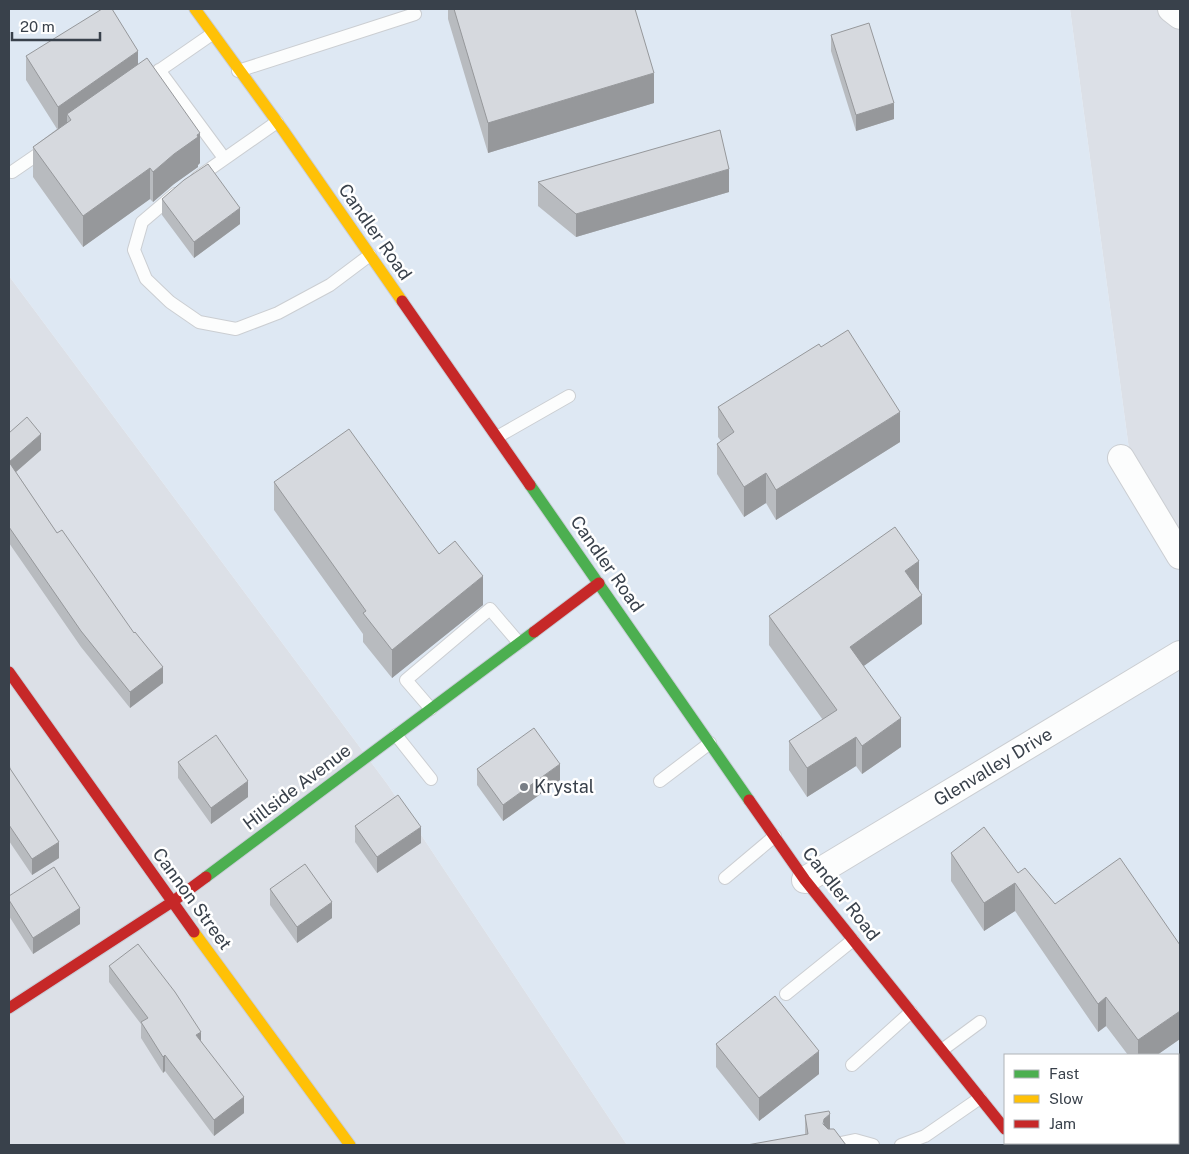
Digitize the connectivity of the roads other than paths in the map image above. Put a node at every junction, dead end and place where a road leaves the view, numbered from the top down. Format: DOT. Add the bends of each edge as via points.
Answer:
graph roads {
  1 [pos="194,9"];
  2 [pos="1171,9"];
  3 [pos="415,14"];
  4 [pos="1180,16"];
  5 [pos="212,34"];
  6 [pos="159,70"];
  7 [pos="238,71"];
  8 [pos="135,87"];
  9 [pos="276,122"];
  10 [pos="53,144"];
  11 [pos="224,158"];
  12 [pos="12,172"];
  13 [pos="370,255"];
  14 [pos="569,396"];
  15 [pos="497,437"];
  16 [pos="1121,458"];
  17 [pos="1180,556"];
  18 [pos="599,584"];
  19 [pos="519,643"];
  20 [pos="1180,654"];
  21 [pos="9,672"];
  22 [pos="431,709"];
  23 [pos="396,735"];
  24 [pos="710,743"];
  25 [pos="431,779"];
  26 [pos="660,781"];
  27 [pos="775,836"];
  28 [pos="726,878"];
  29 [pos="806,880"];
  30 [pos="172,902"];
  31 [pos="853,940"];
  32 [pos="786,994"];
  33 [pos="9,1008"];
  34 [pos="911,1012"];
  35 [pos="980,1022"];
  36 [pos="942,1050"];
  37 [pos="852,1065"];
  38 [pos="980,1098"];
  39 [pos="1004,1128"];
  40 [pos="350,1145"];
  41 [pos="831,1145"];
  42 [pos="873,1145"];
  43 [pos="901,1145"];
  1 -- 5 [label="main road, Candler Road"];
  2 -- 4 [label="street"];
  3 -- 7 [label="lane"];
  5 -- 6 [label="lane"];
  5 -- 7 [label="main road, Candler Road"];
  6 -- 8 [label="lane"];
  6 -- 11 [label="lane"];
  7 -- 9 [label="main road, Candler Road"];
  9 -- 11 [label="lane"];
  9 -- 13 [label="main road, Candler Road"];
  10 -- 12 [label="lane"];
  11 -- 13 [label="lane" via="142,222 134,250 146,279 170,302 199,322 236,329 278,313 330,285"];
  13 -- 15 [label="main road, Candler Road"];
  14 -- 15 [label="lane"];
  15 -- 18 [label="main road, Candler Road"];
  16 -- 17 [label="street"];
  18 -- 19 [label="main road, Hillside Avenue"];
  18 -- 24 [label="main road, Candler Road"];
  19 -- 22 [label="main road, Hillside Avenue"];
  19 -- 22 [label="lane" via="490,609 406,680"];
  20 -- 29 [label="street, Glenvalley Drive"];
  21 -- 30 [label="main road, Cannon Street"];
  22 -- 23 [label="main road, Hillside Avenue"];
  23 -- 25 [label="lane"];
  23 -- 30 [label="main road, Hillside Avenue"];
  24 -- 26 [label="lane"];
  24 -- 27 [label="main road, Candler Road"];
  27 -- 28 [label="lane"];
  27 -- 29 [label="main road, Candler Road"];
  29 -- 31 [label="main road, Candler Road"];
  30 -- 33 [label="main road, Hillside Avenue"];
  30 -- 40 [label="main road, Cannon Street"];
  31 -- 32 [label="lane"];
  31 -- 34 [label="main road, Candler Road"];
  34 -- 36 [label="main road, Candler Road"];
  34 -- 37 [label="lane"];
  35 -- 36 [label="lane"];
  36 -- 38 [label="main road, Candler Road"];
  38 -- 39 [label="main road, Candler Road"];
  38 -- 43 [label="lane" via="925,1136"];
  41 -- 42 [label="lane" via="855,1140"];
}
